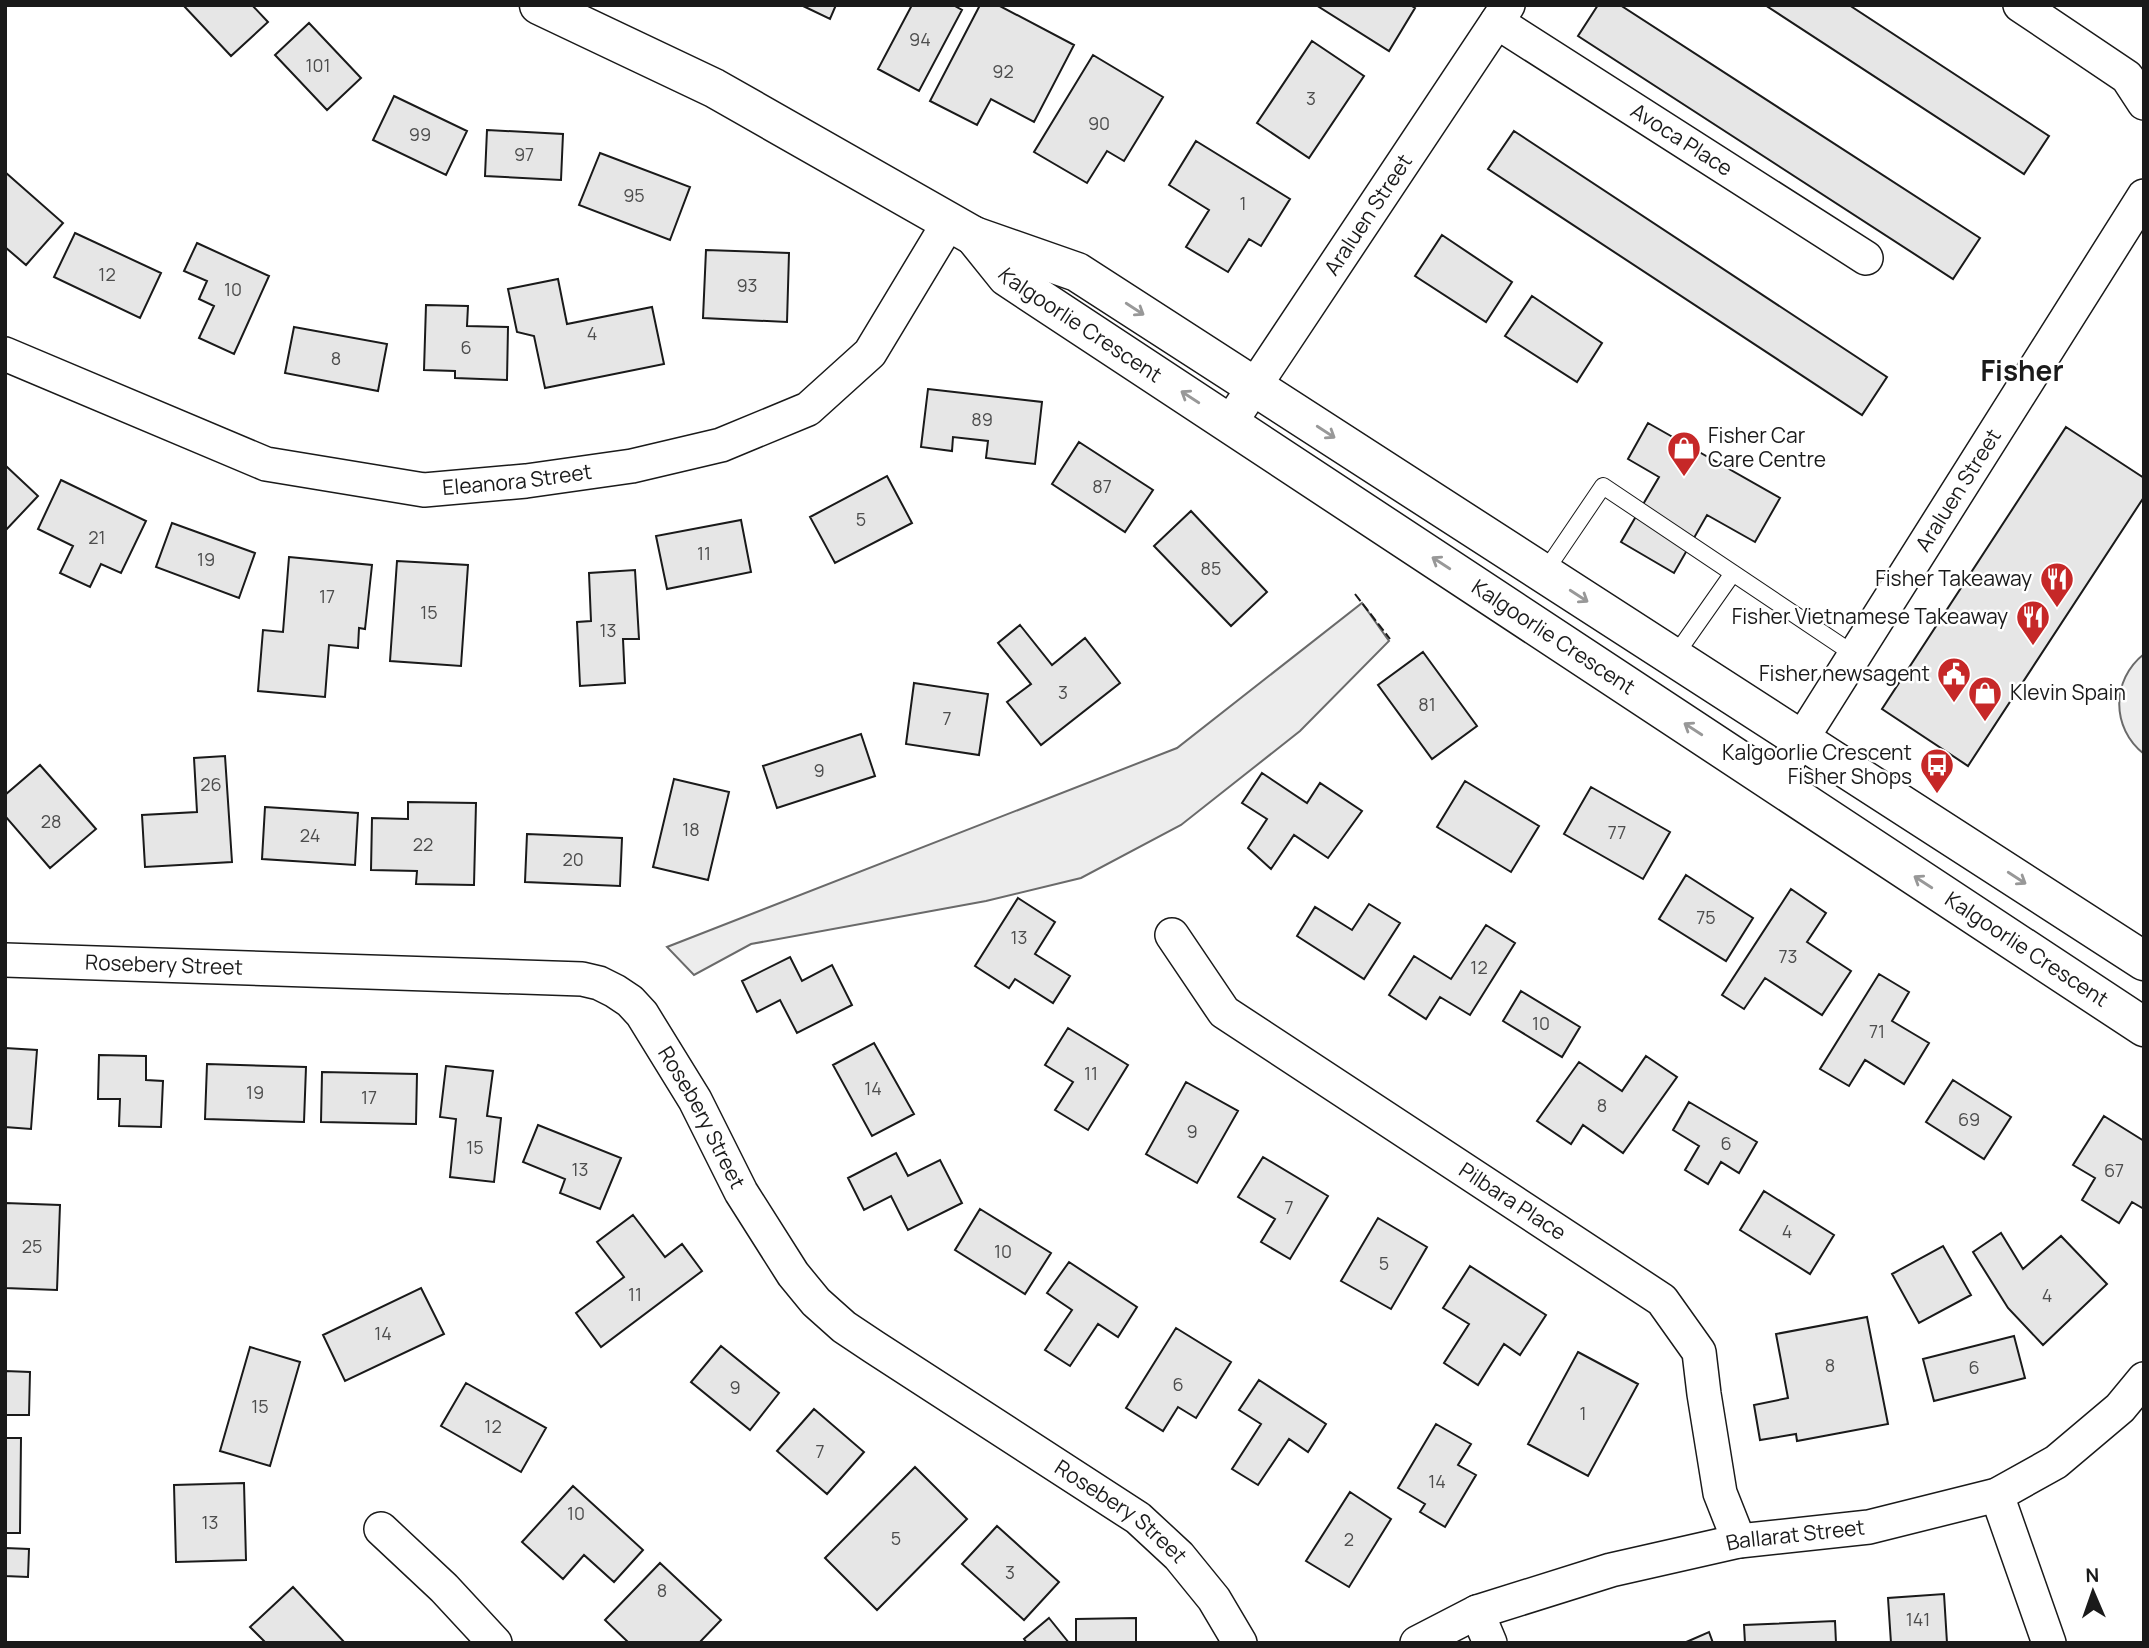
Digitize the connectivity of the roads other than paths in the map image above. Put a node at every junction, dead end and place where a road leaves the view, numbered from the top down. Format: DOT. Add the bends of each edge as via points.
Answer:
graph roads {
  1 [pos="540,5"];
  2 [pos="2020,5"];
  3 [pos="1503,13"];
  4 [pos="2144,103"];
  5 [pos="2144,197"];
  6 [pos="962,229"];
  7 [pos="1866,258"];
  8 [pos="5,354"];
  9 [pos="1254,386"];
  10 [pos="1230,423"];
  11 [pos="1544,573"];
  12 [pos="1733,573"];
  13 [pos="1855,655"];
  14 [pos="1674,657"];
  15 [pos="1802,740"];
  16 [pos="1774,783"];
  17 [pos="1172,935"];
  18 [pos="5,960"];
  19 [pos="2144,961"];
  20 [pos="2144,1027"];
  21 [pos="2144,1379"];
  22 [pos="1997,1495"];
  23 [pos="381,1529"];
  24 [pos="1739,1541"];
  25 [pos="1477,1612"];
  26 [pos="495,1643"];
  27 [pos="1240,1643"];
  28 [pos="1417,1643"];
  29 [pos="1490,1643"];
  30 [pos="2049,1643"];
  1 -- 6 [label="street, Kalgoorlie Crescent" via="714,88"];
  2 -- 4 [label="street" via="2127,77"];
  3 -- 7 [label="street, Avoca Place"];
  3 -- 9 [label="street, Araluen Street"];
  5 -- 13 [label="street, Araluen Street"];
  6 -- 8 [label="street, Eleanora Street" via="870,353 808,409 721,445 632,466 526,481 424,490 267,464"];
  6 -- 9 [label="street, Kalgoorlie Crescent, one-way" via="1077,272"];
  10 -- 6 [label="street, Kalgoorlie Crescent, one-way" via="1007,276"];
  9 -- 10 [label="street, Araluen Street"];
  9 -- 11 [label="street, Kalgoorlie Crescent, one-way"];
  16 -- 10 [label="street, Kalgoorlie Crescent, one-way"];
  11 -- 12 [label="lane" via="1603,485"];
  11 -- 14 [label="street, Kalgoorlie Crescent, one-way"];
  12 -- 13 [label="lane"];
  12 -- 14 [label="lane"];
  13 -- 15 [label="street, Araluen Street"];
  14 -- 15 [label="street, Kalgoorlie Crescent"];
  15 -- 16 [label="street, Araluen Street"];
  15 -- 19 [label="street, Kalgoorlie Crescent, one-way"];
  20 -- 16 [label="street, Kalgoorlie Crescent, one-way"];
  17 -- 24 [label="street, Pilbara Place" via="1224,1012 1662,1300 1699,1352 1720,1493"];
  18 -- 27 [label="street, Rosebery Street" via="582,979 615,991 653,1028 741,1192 816,1302 844,1327 1138,1518 1179,1556"];
  21 -- 22 [label="street, Ballarat Street" via="2120,1408 2056,1462"];
  22 -- 24 [label="street, Ballarat Street" via="1869,1527"];
  22 -- 30 [label="street"];
  23 -- 26 [label="street"];
  24 -- 25 [label="street, Ballarat Street" via="1611,1570"];
  25 -- 28 [label="street, Ballarat Street"];
  25 -- 29 [label="street"];
}
